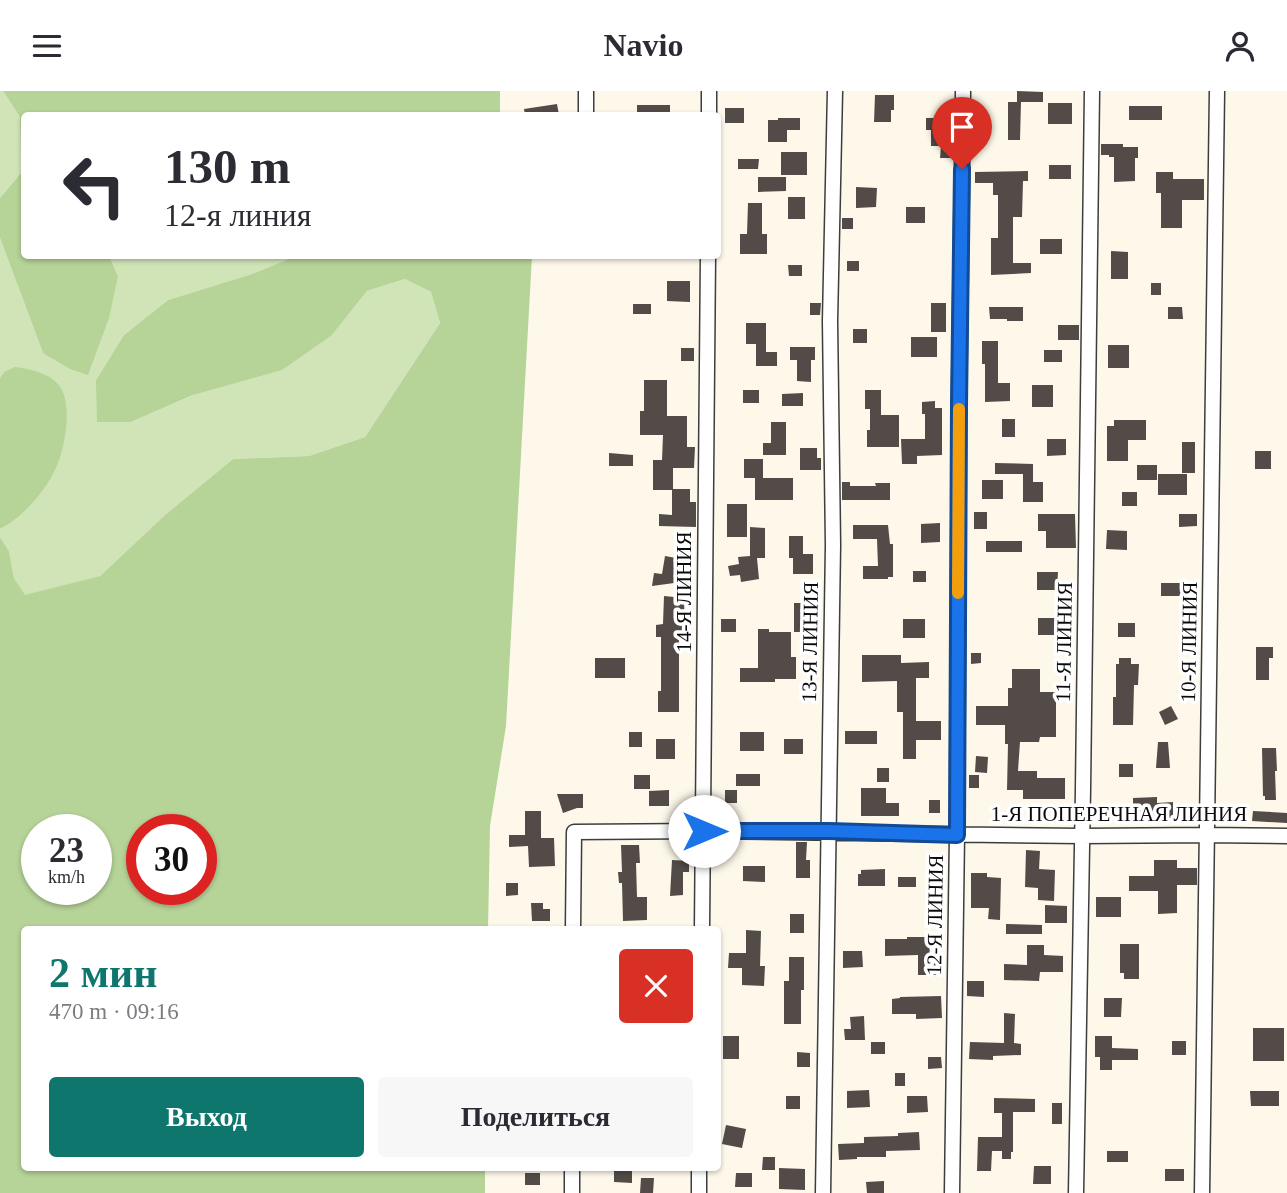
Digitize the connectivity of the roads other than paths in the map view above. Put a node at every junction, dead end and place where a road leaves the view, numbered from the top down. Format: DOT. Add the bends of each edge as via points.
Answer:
graph roads {
  1 [pos="586,91"];
  2 [pos="709,91"];
  3 [pos="835,91"];
  4 [pos="963,91"];
  5 [pos="1092,91"];
  6 [pos="1217,91"];
  7 [pos="586,112"];
  8 [pos="709,112"];
  9 [pos="708,259"];
  10 [pos="704,831"];
  11 [pos="829,831"];
  12 [pos="957,835"];
  13 [pos="1206,835"];
  14 [pos="1082,836"];
  15 [pos="1287,836"];
  16 [pos="573,926"];
  17 [pos="702,926"];
  18 [pos="572,1171"];
  19 [pos="699,1171"];
  20 [pos="572,1193"];
  21 [pos="699,1193"];
  22 [pos="823,1193"];
  23 [pos="952,1193"];
  24 [pos="1076,1193"];
  25 [pos="1202,1193"];
  1 -- 7 [label="street"];
  2 -- 8 [label="street"];
  3 -- 11 [label="street, 13-Я ЛИНИЯ"];
  4 -- 12 [label="street, 12-Я ЛИНИЯ"];
  5 -- 14 [label="street, 11-Я ЛИНИЯ"];
  6 -- 13 [label="street, 10-Я ЛИНИЯ"];
  9 -- 10 [label="street, 14-Я ЛИНИЯ"];
  10 -- 11 [label="street, 1-Я ПОПЕРЕЧНАЯ ЛИНИЯ"];
  10 -- 16 [label="street, 1-Я ПОПЕРЕЧНАЯ ЛИНИЯ" via="574,832"];
  10 -- 17 [label="street, 14-Я ЛИНИЯ"];
  11 -- 12 [label="street, 1-Я ПОПЕРЕЧНАЯ ЛИНИЯ"];
  11 -- 22 [label="street, 13-Я ЛИНИЯ"];
  12 -- 14 [label="street, 1-Я ПОПЕРЕЧНАЯ ЛИНИЯ"];
  12 -- 23 [label="street, 12-Я ЛИНИЯ"];
  13 -- 14 [label="street, 1-Я ПОПЕРЕЧНАЯ ЛИНИЯ"];
  13 -- 15 [label="street, 1-Я ПОПЕРЕЧНАЯ ЛИНИЯ"];
  13 -- 25 [label="street, 10-Я ЛИНИЯ"];
  14 -- 24 [label="street, 11-Я ЛИНИЯ"];
  18 -- 20 [label="street"];
  19 -- 21 [label="street"];
}
